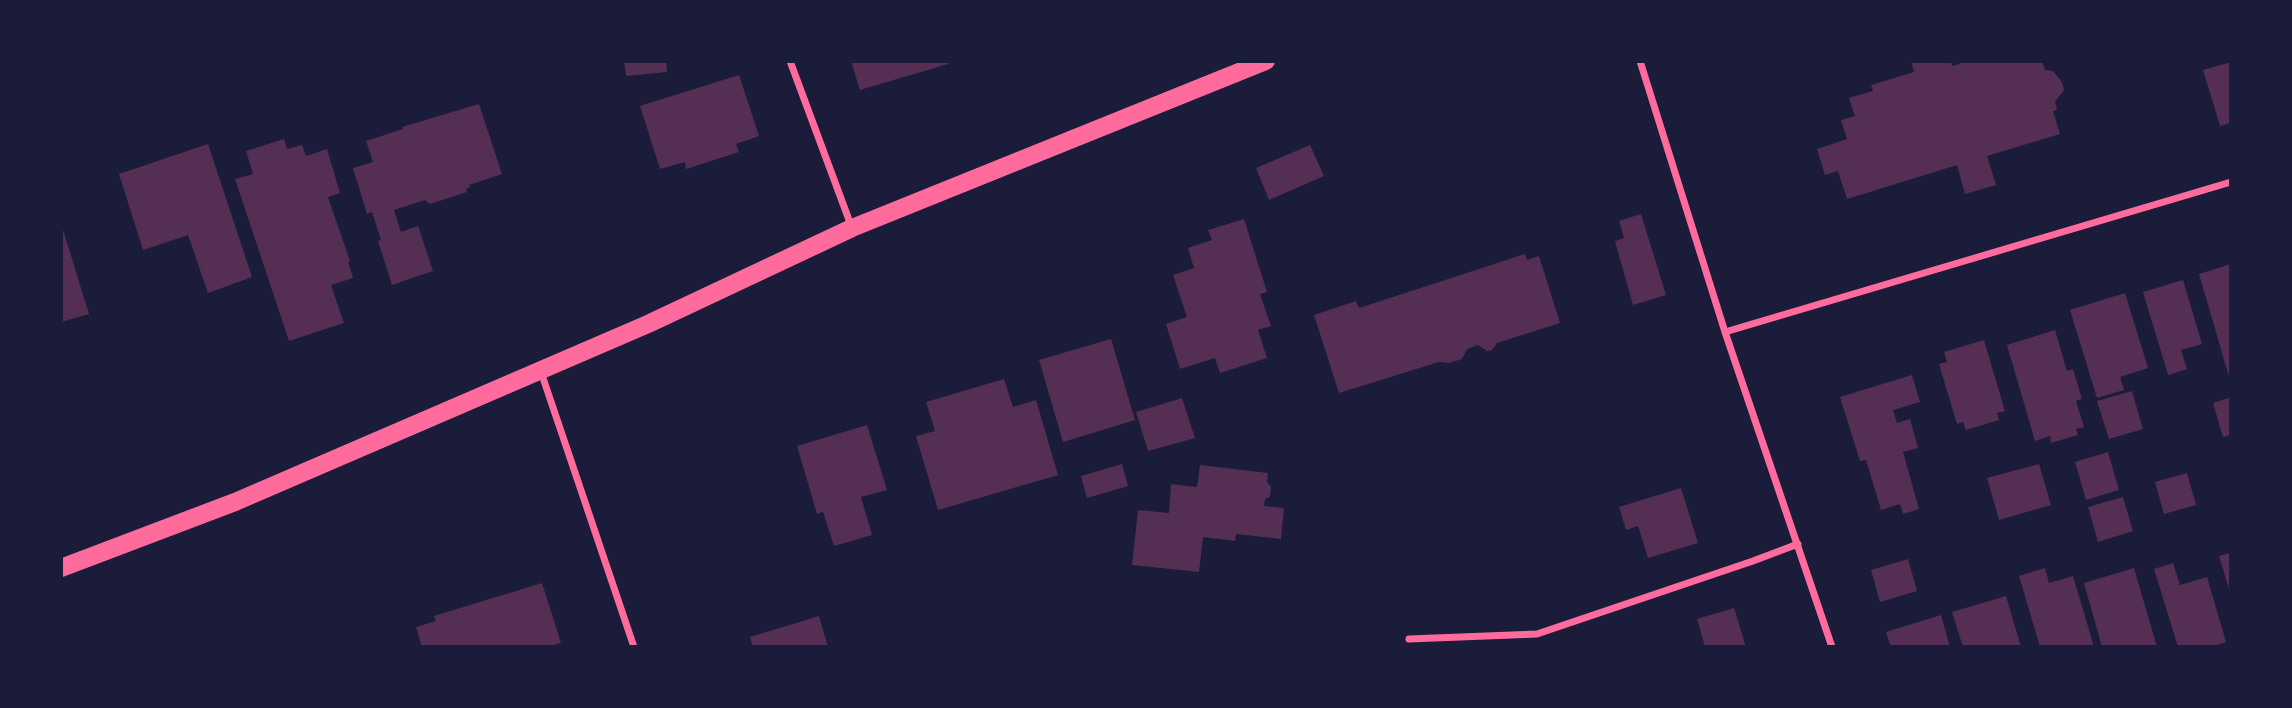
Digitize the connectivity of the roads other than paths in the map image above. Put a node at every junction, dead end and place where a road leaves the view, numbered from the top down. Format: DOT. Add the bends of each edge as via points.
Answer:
graph roads {
  1 [pos="790,61"];
  2 [pos="1266,61"];
  3 [pos="1640,61"];
  4 [pos="2231,182"];
  5 [pos="852,228"];
  6 [pos="1726,332"];
  7 [pos="541,371"];
  8 [pos="1798,544"];
  9 [pos="61,568"];
  10 [pos="1409,639"];
  11 [pos="634,647"];
  12 [pos="1832,647"];
  1 -- 5 [label="street"];
  2 -- 5 [label="main road"];
  3 -- 6 [label="street"];
  4 -- 6 [label="street"];
  5 -- 7 [label="main road"];
  6 -- 8 [label="street"];
  7 -- 9 [label="main road" via="235,502"];
  7 -- 11 [label="street"];
  8 -- 10 [label="street" via="1537,634"];
  8 -- 12 [label="street"];
}
